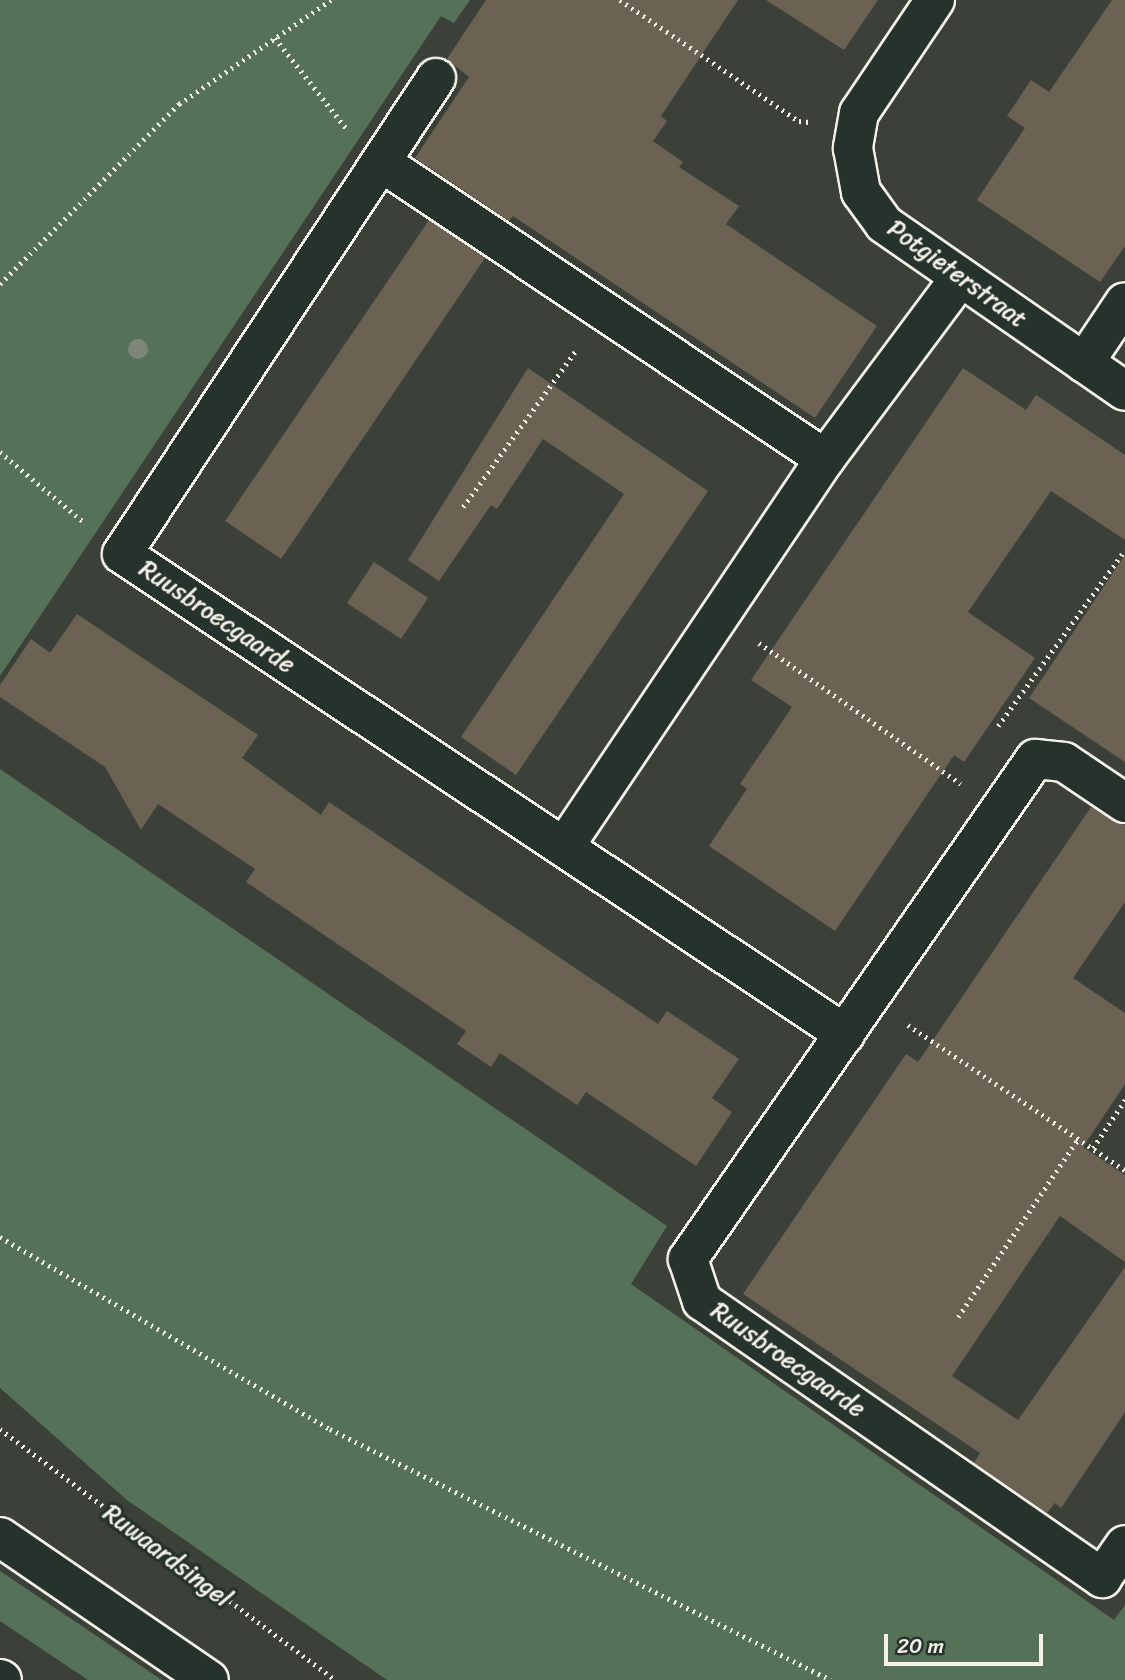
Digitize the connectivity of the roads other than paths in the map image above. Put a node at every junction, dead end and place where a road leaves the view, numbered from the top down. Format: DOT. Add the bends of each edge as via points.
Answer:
graph roads {
  1 [pos="935,0"];
  2 [pos="436,78"];
  3 [pos="381,162"];
  4 [pos="959,279"];
  5 [pos="1125,302"];
  6 [pos="1084,363"];
  7 [pos="1125,391"];
  8 [pos="825,460"];
  9 [pos="1125,803"];
  10 [pos="564,847"];
  11 [pos="845,1034"];
  12 [pos="0,1537"];
  13 [pos="1125,1545"];
  14 [pos="209,1680"];
  1 -- 4 [label="street, Potgieterstraat" via="859,113 853,148 861,192 884,224"];
  2 -- 3 [label="street, Ruusbroecgaarde"];
  3 -- 8 [label="street"];
  3 -- 10 [label="street, Ruusbroecgaarde" via="122,554"];
  4 -- 6 [label="street, Potgieterstraat"];
  4 -- 8 [label="street"];
  5 -- 6 [label="street"];
  6 -- 7 [label="street, Potgieterstraat"];
  8 -- 10 [label="street"];
  9 -- 11 [label="street, Ruusbroecgaarde" via="1064,762 1035,759"];
  10 -- 11 [label="street, Ruusbroecgaarde"];
  11 -- 13 [label="street, Ruusbroecgaarde" via="688,1259 702,1301 1102,1578"];
  12 -- 14 [label="street"];
}
